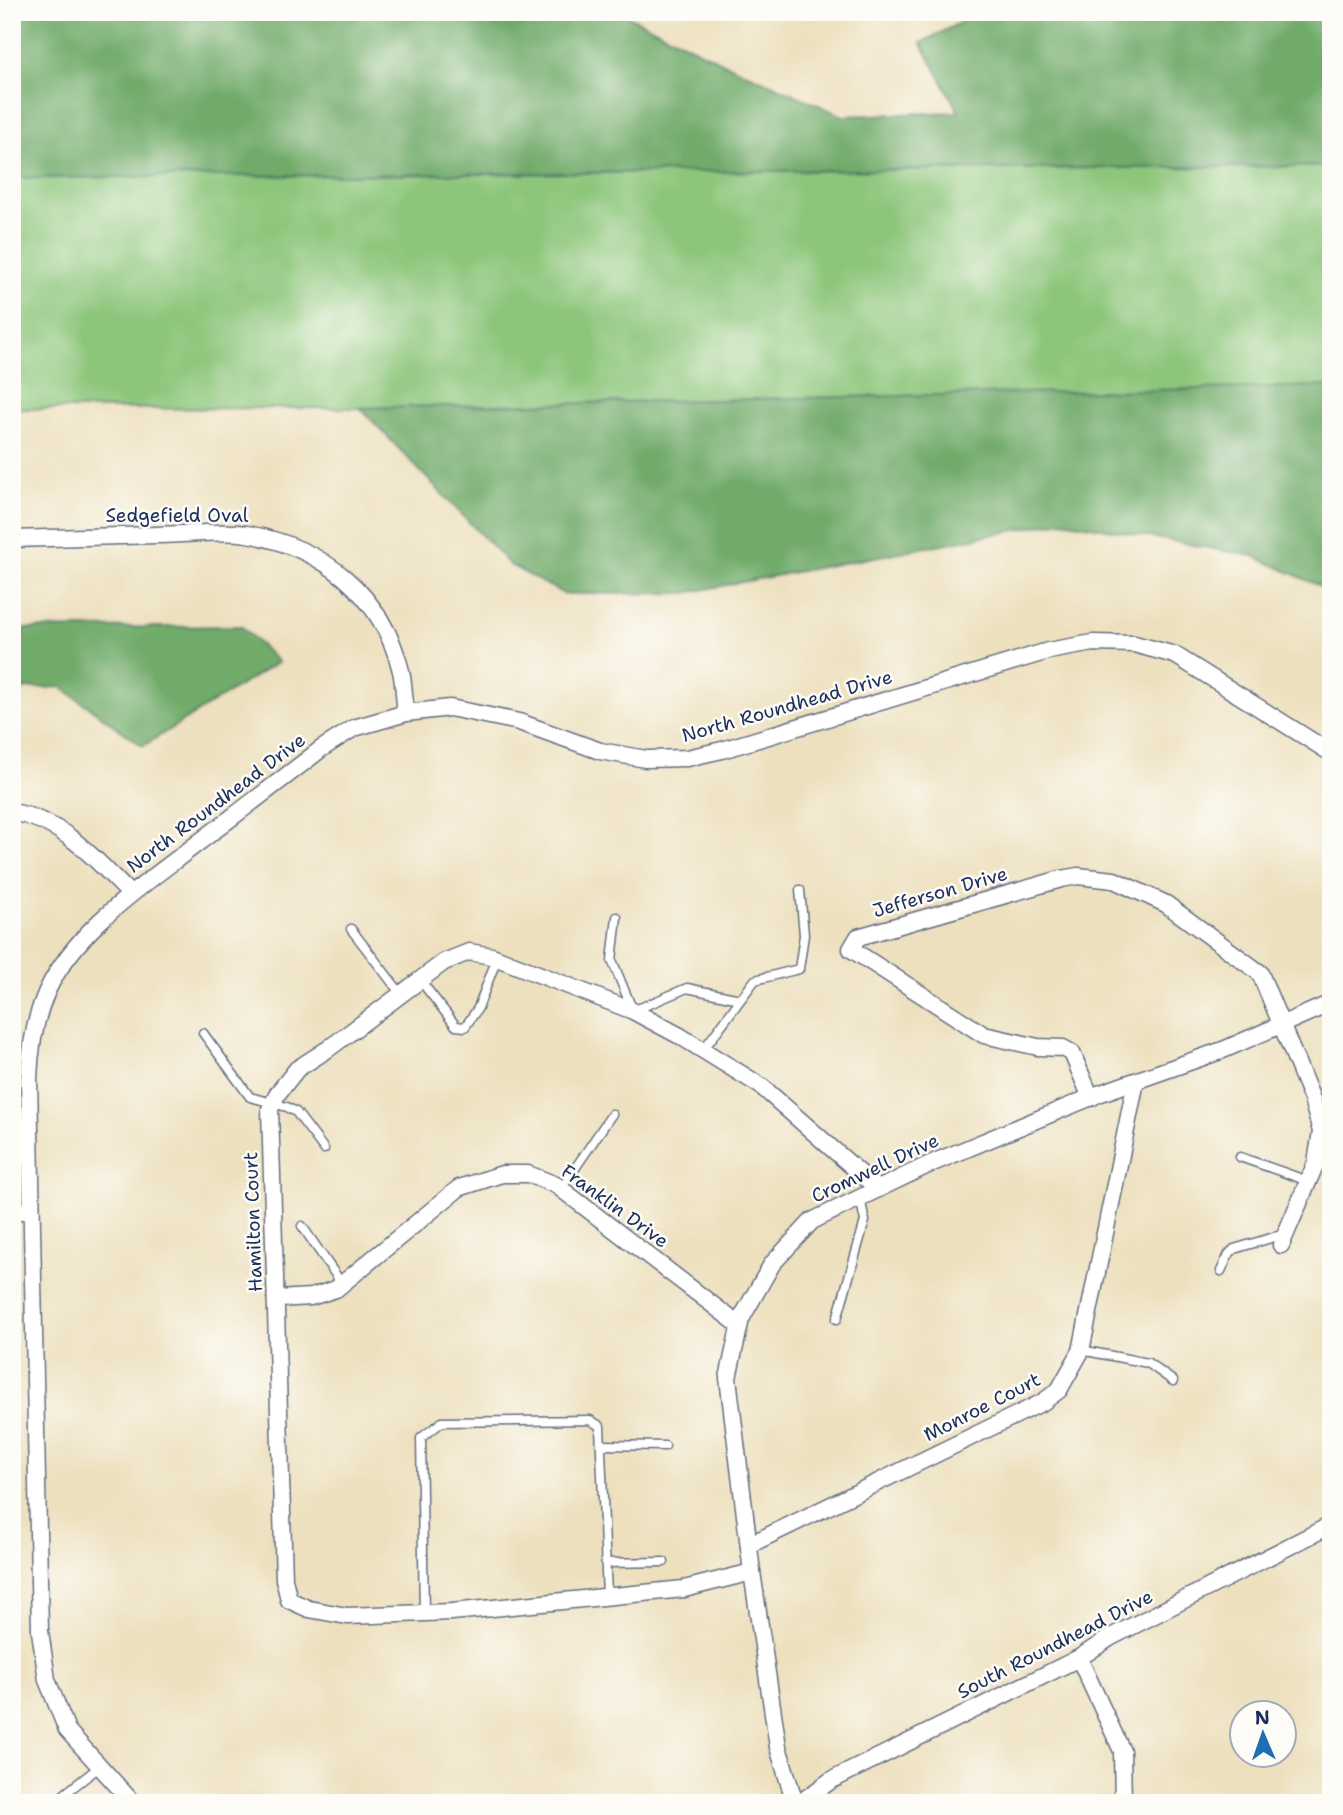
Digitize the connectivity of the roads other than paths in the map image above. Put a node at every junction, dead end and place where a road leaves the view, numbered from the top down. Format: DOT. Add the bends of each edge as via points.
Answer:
graph roads {
  1 [pos="12,539"];
  2 [pos="406,713"];
  3 [pos="1331,753"];
  4 [pos="12,812"];
  5 [pos="800,890"];
  6 [pos="130,894"];
  7 [pos="617,917"];
  8 [pos="351,929"];
  9 [pos="497,958"];
  10 [pos="420,980"];
  11 [pos="401,994"];
  12 [pos="740,999"];
  13 [pos="1331,1003"];
  14 [pos="633,1011"];
  15 [pos="1282,1024"];
  16 [pos="203,1033"];
  17 [pos="702,1050"];
  18 [pos="1136,1081"];
  19 [pos="1091,1098"];
  20 [pos="273,1104"];
  21 [pos="612,1114"];
  22 [pos="324,1149"];
  23 [pos="1240,1157"];
  24 [pos="1308,1181"];
  25 [pos="561,1189"];
  26 [pos="878,1189"];
  27 [pos="859,1198"];
  28 [pos="12,1211"];
  29 [pos="31,1211"];
  30 [pos="302,1226"];
  31 [pos="1284,1239"];
  32 [pos="1222,1271"];
  33 [pos="342,1284"];
  34 [pos="277,1299"];
  35 [pos="837,1319"];
  36 [pos="739,1325"];
  37 [pos="1082,1350"];
  38 [pos="1172,1381"];
  39 [pos="601,1445"];
  40 [pos="665,1446"];
  41 [pos="1331,1525"];
  42 [pos="749,1545"];
  43 [pos="664,1562"];
  44 [pos="606,1563"];
  45 [pos="752,1572"];
  46 [pos="607,1597"];
  47 [pos="424,1613"];
  48 [pos="1079,1658"];
  49 [pos="99,1766"];
  50 [pos="53,1803"];
  51 [pos="133,1803"];
  52 [pos="798,1803"];
  53 [pos="1123,1803"];
  1 -- 2 [label="street, Sedgefield Oval" via="245,533 317,556 371,604 389,636 401,672"];
  2 -- 3 [label="street, North Roundhead Drive" via="450,708 519,722 600,751 646,759 687,758 1048,651 1093,643 1134,643 1175,655"];
  2 -- 6 [label="street, North Roundhead Drive" via="355,728 321,749"];
  4 -- 6 [label="street" via="31,815 77,841"];
  5 -- 12 [label="lane" via="804,935 799,969 755,980"];
  6 -- 29 [label="street, North Roundhead Drive" via="76,946 48,989 36,1018 29,1079"];
  7 -- 14 [label="lane" via="612,960"];
  8 -- 11 [label="lane"];
  9 -- 10 [label="street" via="469,952 444,962"];
  9 -- 10 [label="lane" via="466,1027 456,1026"];
  9 -- 14 [label="street"];
  10 -- 11 [label="street"];
  11 -- 20 [label="street" via="297,1069"];
  12 -- 14 [label="lane" via="687,988"];
  12 -- 17 [label="lane"];
  13 -- 15 [label="street, Cromwell Drive"];
  14 -- 17 [label="street"];
  15 -- 18 [label="street, Cromwell Drive"];
  15 -- 19 [label="street, Jefferson Drive" via="1260,973 1166,904 1114,880 1061,879 858,937 851,949 984,1035 1072,1053"];
  15 -- 24 [label="street" via="1321,1131"];
  16 -- 20 [label="lane" via="244,1091"];
  17 -- 26 [label="street" via="761,1086"];
  18 -- 19 [label="street, Cromwell Drive"];
  18 -- 37 [label="street, Monroe Court"];
  19 -- 26 [label="street, Cromwell Drive"];
  20 -- 22 [label="lane" via="296,1112"];
  20 -- 34 [label="street, Hamilton Court"];
  21 -- 25 [label="lane"];
  23 -- 24 [label="lane"];
  24 -- 31 [label="street"];
  25 -- 33 [label="street, Franklin Drive" via="528,1174 494,1175 460,1188"];
  25 -- 36 [label="street, Franklin Drive"];
  26 -- 27 [label="street, Cromwell Drive"];
  27 -- 35 [label="lane" via="864,1221"];
  27 -- 36 [label="street, Cromwell Drive" via="812,1221 772,1264"];
  28 -- 29 [label="street"];
  29 -- 49 [label="street" via="40,1631 47,1680 67,1730"];
  30 -- 33 [label="lane"];
  31 -- 32 [label="lane" via="1234,1249"];
  33 -- 34 [label="street, Franklin Drive" via="311,1297"];
  34 -- 47 [label="street, Hamilton Court" via="284,1579 289,1600 346,1616"];
  36 -- 42 [label="street, Cromwell Drive" via="728,1378"];
  37 -- 38 [label="lane" via="1148,1363"];
  37 -- 42 [label="street, Monroe Court" via="1059,1390 1043,1402"];
  39 -- 40 [label="lane"];
  39 -- 44 [label="lane"];
  39 -- 47 [label="lane" via="600,1426 590,1420 442,1422 421,1438"];
  41 -- 48 [label="street, South Roundhead Drive" via="1111,1637"];
  42 -- 45 [label="street, Cromwell Drive"];
  43 -- 44 [label="lane"];
  44 -- 46 [label="lane"];
  45 -- 46 [label="street, Hamilton Court" via="684,1589"];
  45 -- 52 [label="street, Cromwell Drive" via="778,1747"];
  46 -- 47 [label="street, Hamilton Court"];
  48 -- 52 [label="street, South Roundhead Drive" via="830,1781"];
  48 -- 53 [label="street" via="1122,1751"];
  49 -- 50 [label="lane"];
  49 -- 51 [label="street"];
}
